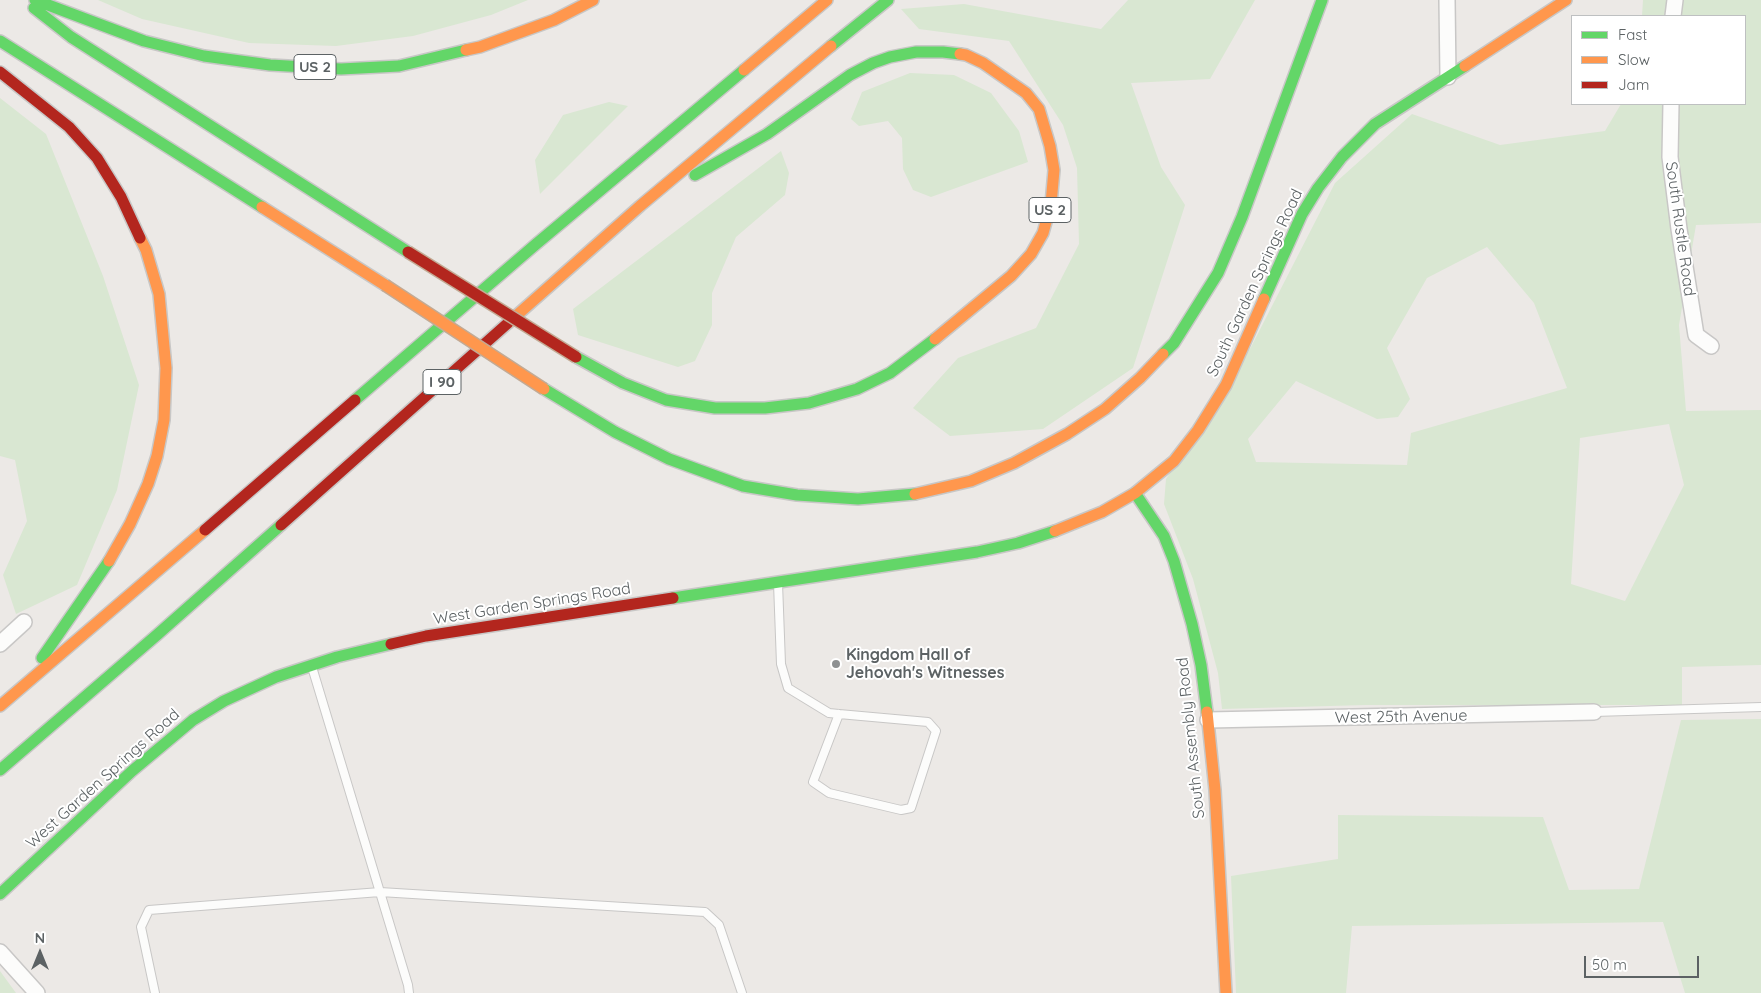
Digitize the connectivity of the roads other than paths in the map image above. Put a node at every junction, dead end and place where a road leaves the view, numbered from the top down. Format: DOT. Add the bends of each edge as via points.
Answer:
graph roads {
  1 [pos="22,0"];
  2 [pos="35,0"];
  3 [pos="593,0"];
  4 [pos="827,0"];
  5 [pos="888,0"];
  6 [pos="1322,0"];
  7 [pos="1447,0"];
  8 [pos="1566,0"];
  9 [pos="1675,0"];
  10 [pos="1673,15"];
  11 [pos="0,41"];
  12 [pos="0,72"];
  13 [pos="1448,77"];
  14 [pos="1671,105"];
  15 [pos="640,206"];
  16 [pos="1710,346"];
  17 [pos="1135,493"];
  18 [pos="778,583"];
  19 [pos="24,622"];
  20 [pos="0,644"];
  21 [pos="311,665"];
  22 [pos="22,687"];
  23 [pos="0,706"];
  24 [pos="1761,706"];
  25 [pos="1594,712"];
  26 [pos="839,714"];
  27 [pos="1208,720"];
  28 [pos="0,770"];
  29 [pos="380,892"];
  30 [pos="0,894"];
  31 [pos="0,952"];
  32 [pos="37,993"];
  33 [pos="155,993"];
  34 [pos="408,993"];
  35 [pos="742,993"];
  36 [pos="1226,993"];
  1 -- 15 [label="main road, US 2, bridge" via="79,42 576,357 623,383 666,400 715,408 764,408 809,403 857,389 890,373 954,326 1031,254 1043,233 1051,204 1054,170 1039,109 1026,94 983,63 966,55 916,52 890,57 850,75 767,134"];
  2 -- 3 [label="main road, US 2" via="144,40 204,56 270,66 341,68 399,66 480,47 554,20"];
  4 -- 22 [label="main road, I 90" via="535,245"];
  5 -- 15 [label="main road, I 90"];
  6 -- 11 [label="main road, bridge" via="1242,218 1218,273 1174,342 1105,409 1014,463 971,481 914,494 858,499 797,495 743,486 669,459 615,432"];
  7 -- 13 [label="street"];
  8 -- 13 [label="main road, South Garden Springs Road"];
  9 -- 10 [label="street"];
  12 -- 22 [label="main road" via="69,127 96,158 121,197 146,250 159,294 166,368 164,420 157,456 130,524 113,555"];
  13 -- 17 [label="main road, South Garden Springs Road" via="1375,124 1342,157 1318,188 1302,214 1226,385 1174,461"];
  14 -- 16 [label="street, South Rustle Road" via="1670,157 1696,335"];
  15 -- 28 [label="main road, I 90"];
  17 -- 18 [label="main road, West Garden Springs Road" via="1060,530 1018,543"];
  17 -- 27 [label="main road, South Assembly Road" via="1164,536 1183,588 1201,665"];
  18 -- 21 [label="main road, West Garden Springs Road" via="426,636"];
  18 -- 26 [label="lane" via="781,664 788,688 829,713"];
  19 -- 20 [label="street"];
  21 -- 29 [label="lane"];
  21 -- 30 [label="main road, West Garden Springs Road" via="224,701 194,720 132,771"];
  22 -- 23 [label="main road, I 90"];
  24 -- 25 [label="lane"];
  25 -- 27 [label="street, West 25th Avenue"];
  26 -- 26 [label="lane" via="928,722 936,731 911,808 900,810 829,793 813,782"];
  27 -- 36 [label="main road, South Assembly Road"];
  29 -- 33 [label="lane" via="149,910 141,927"];
  29 -- 34 [label="lane"];
  29 -- 35 [label="lane" via="706,912 719,925"];
  31 -- 32 [label="street"];
}
